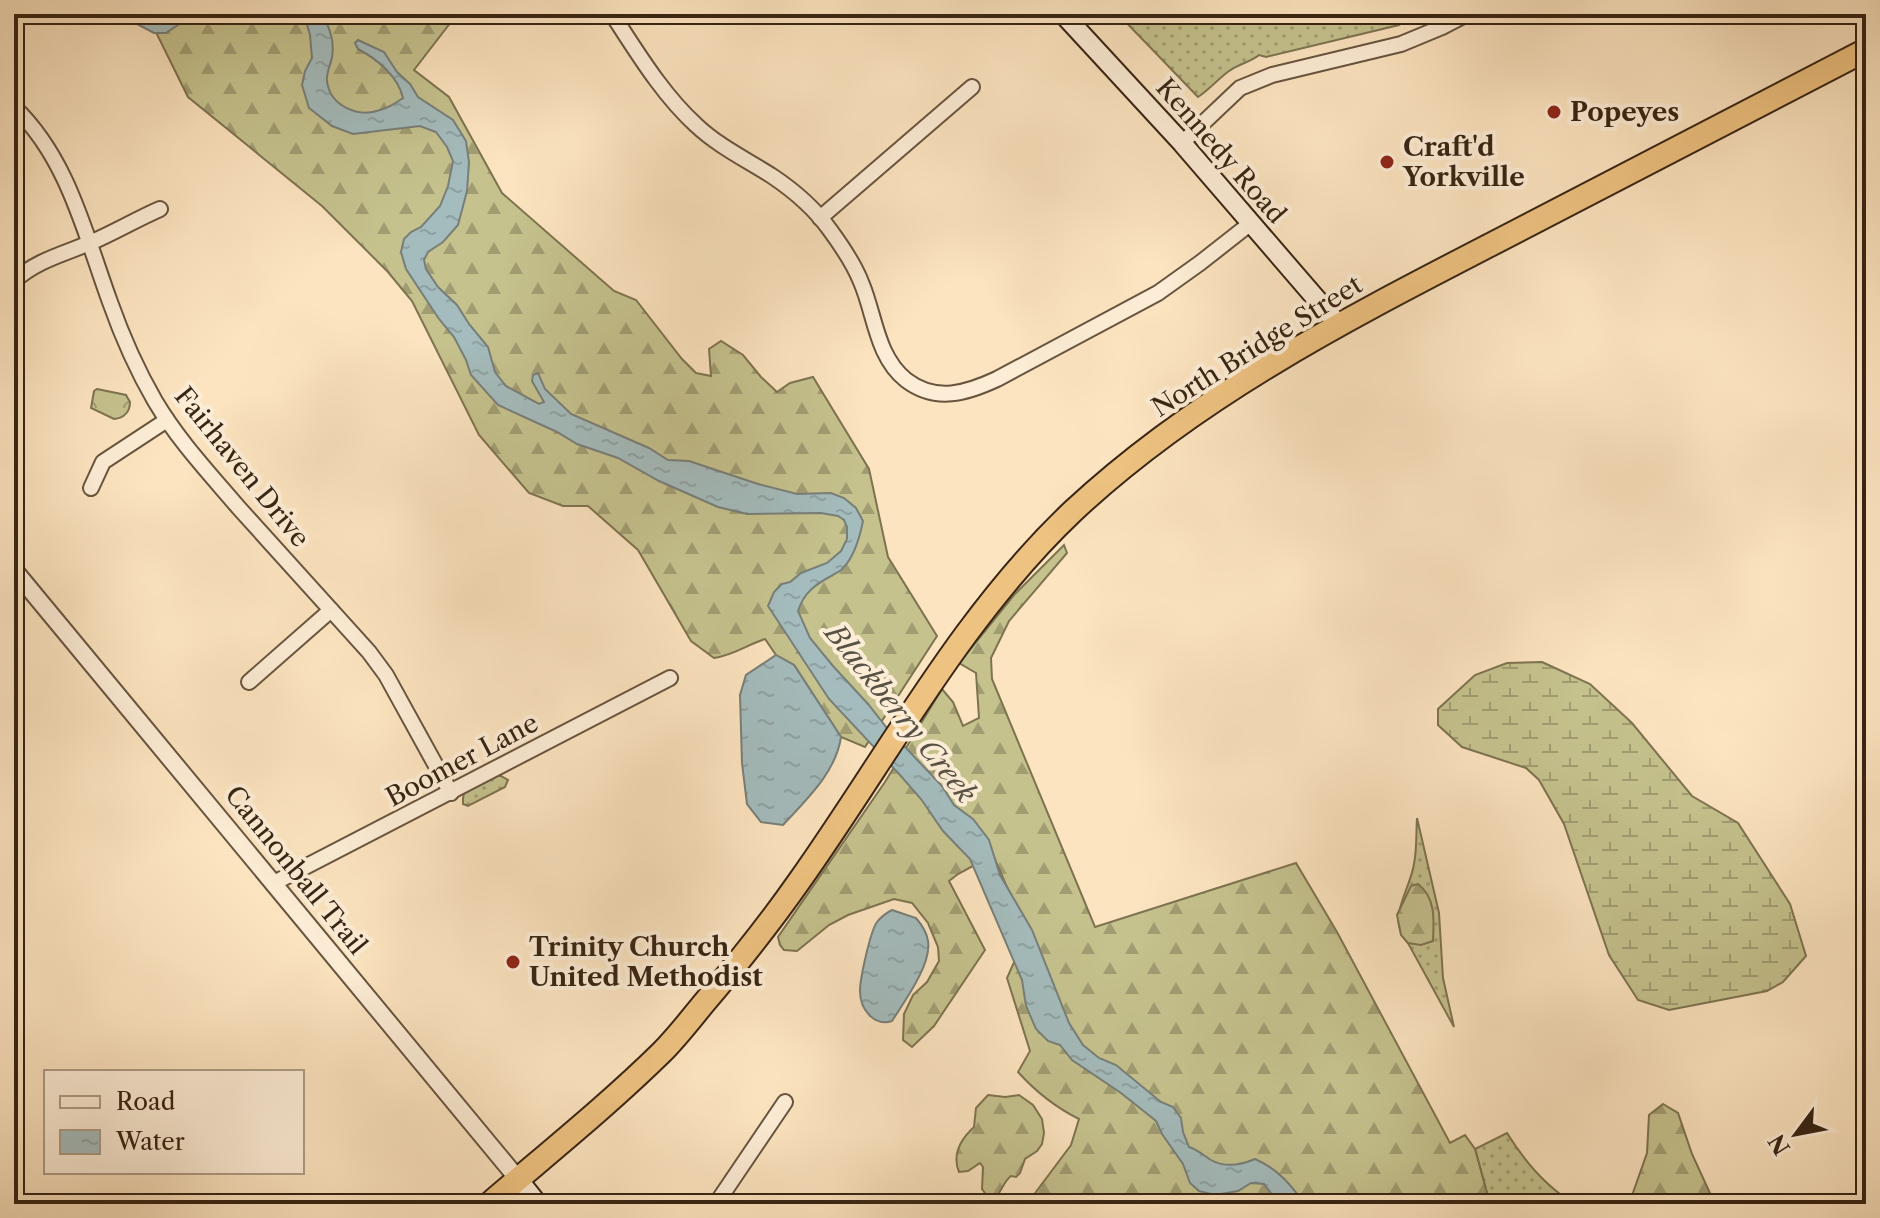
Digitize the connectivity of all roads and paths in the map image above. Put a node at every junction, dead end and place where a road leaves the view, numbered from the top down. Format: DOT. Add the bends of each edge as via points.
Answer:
graph roads {
  1 [pos="612,14"];
  2 [pos="1063,14"];
  3 [pos="1467,14"];
  4 [pos="1866,50"];
  5 [pos="972,87"];
  6 [pos="14,107"];
  7 [pos="1182,143"];
  8 [pos="160,209"];
  9 [pos="820,218"];
  10 [pos="1251,223"];
  11 [pos="89,243"];
  12 [pos="14,281"];
  13 [pos="1338,324"];
  14 [pos="167,420"];
  15 [pos="91,488"];
  16 [pos="14,570"];
  17 [pos="331,610"];
  18 [pos="670,678"];
  19 [pos="249,682"];
  20 [pos="451,793"];
  21 [pos="274,883"];
  22 [pos="785,1102"];
  23 [pos="518,1179"];
  24 [pos="489,1204"];
  25 [pos="538,1204"];
  26 [pos="716,1204"];
  1 -- 9 [label="street" via="696,125 776,178"];
  2 -- 7 [label="main road, Kennedy Road"];
  3 -- 7 [label="street" via="1401,44 1272,75 1240,88"];
  4 -- 13 [label="highway, North Bridge Street"];
  5 -- 9 [label="street"];
  6 -- 11 [label="street, Fairhaven Drive" via="49,148"];
  7 -- 10 [label="main road, Kennedy Road"];
  8 -- 11 [label="street"];
  9 -- 10 [label="street" via="860,278 889,360 914,385 948,394 975,390 1158,293"];
  10 -- 13 [label="main road, Kennedy Road"];
  11 -- 12 [label="street" via="42,261"];
  11 -- 14 [label="street, Fairhaven Drive" via="129,349"];
  13 -- 23 [label="highway, North Bridge Street" via="1150,445 1072,513 973,626 743,956 665,1049"];
  14 -- 15 [label="street" via="103,462"];
  14 -- 17 [label="street, Fairhaven Drive"];
  16 -- 21 [label="street, Cannonball Trail"];
  17 -- 19 [label="street"];
  17 -- 20 [label="street, Fairhaven Drive" via="385,673"];
  18 -- 20 [label="street, Boomer Lane"];
  20 -- 21 [label="street, Boomer Lane"];
  21 -- 23 [label="street, Cannonball Trail"];
  22 -- 26 [label="street"];
  23 -- 24 [label="highway, North Bridge Street"];
  23 -- 25 [label="main road, Cannonball Trail"];
}
